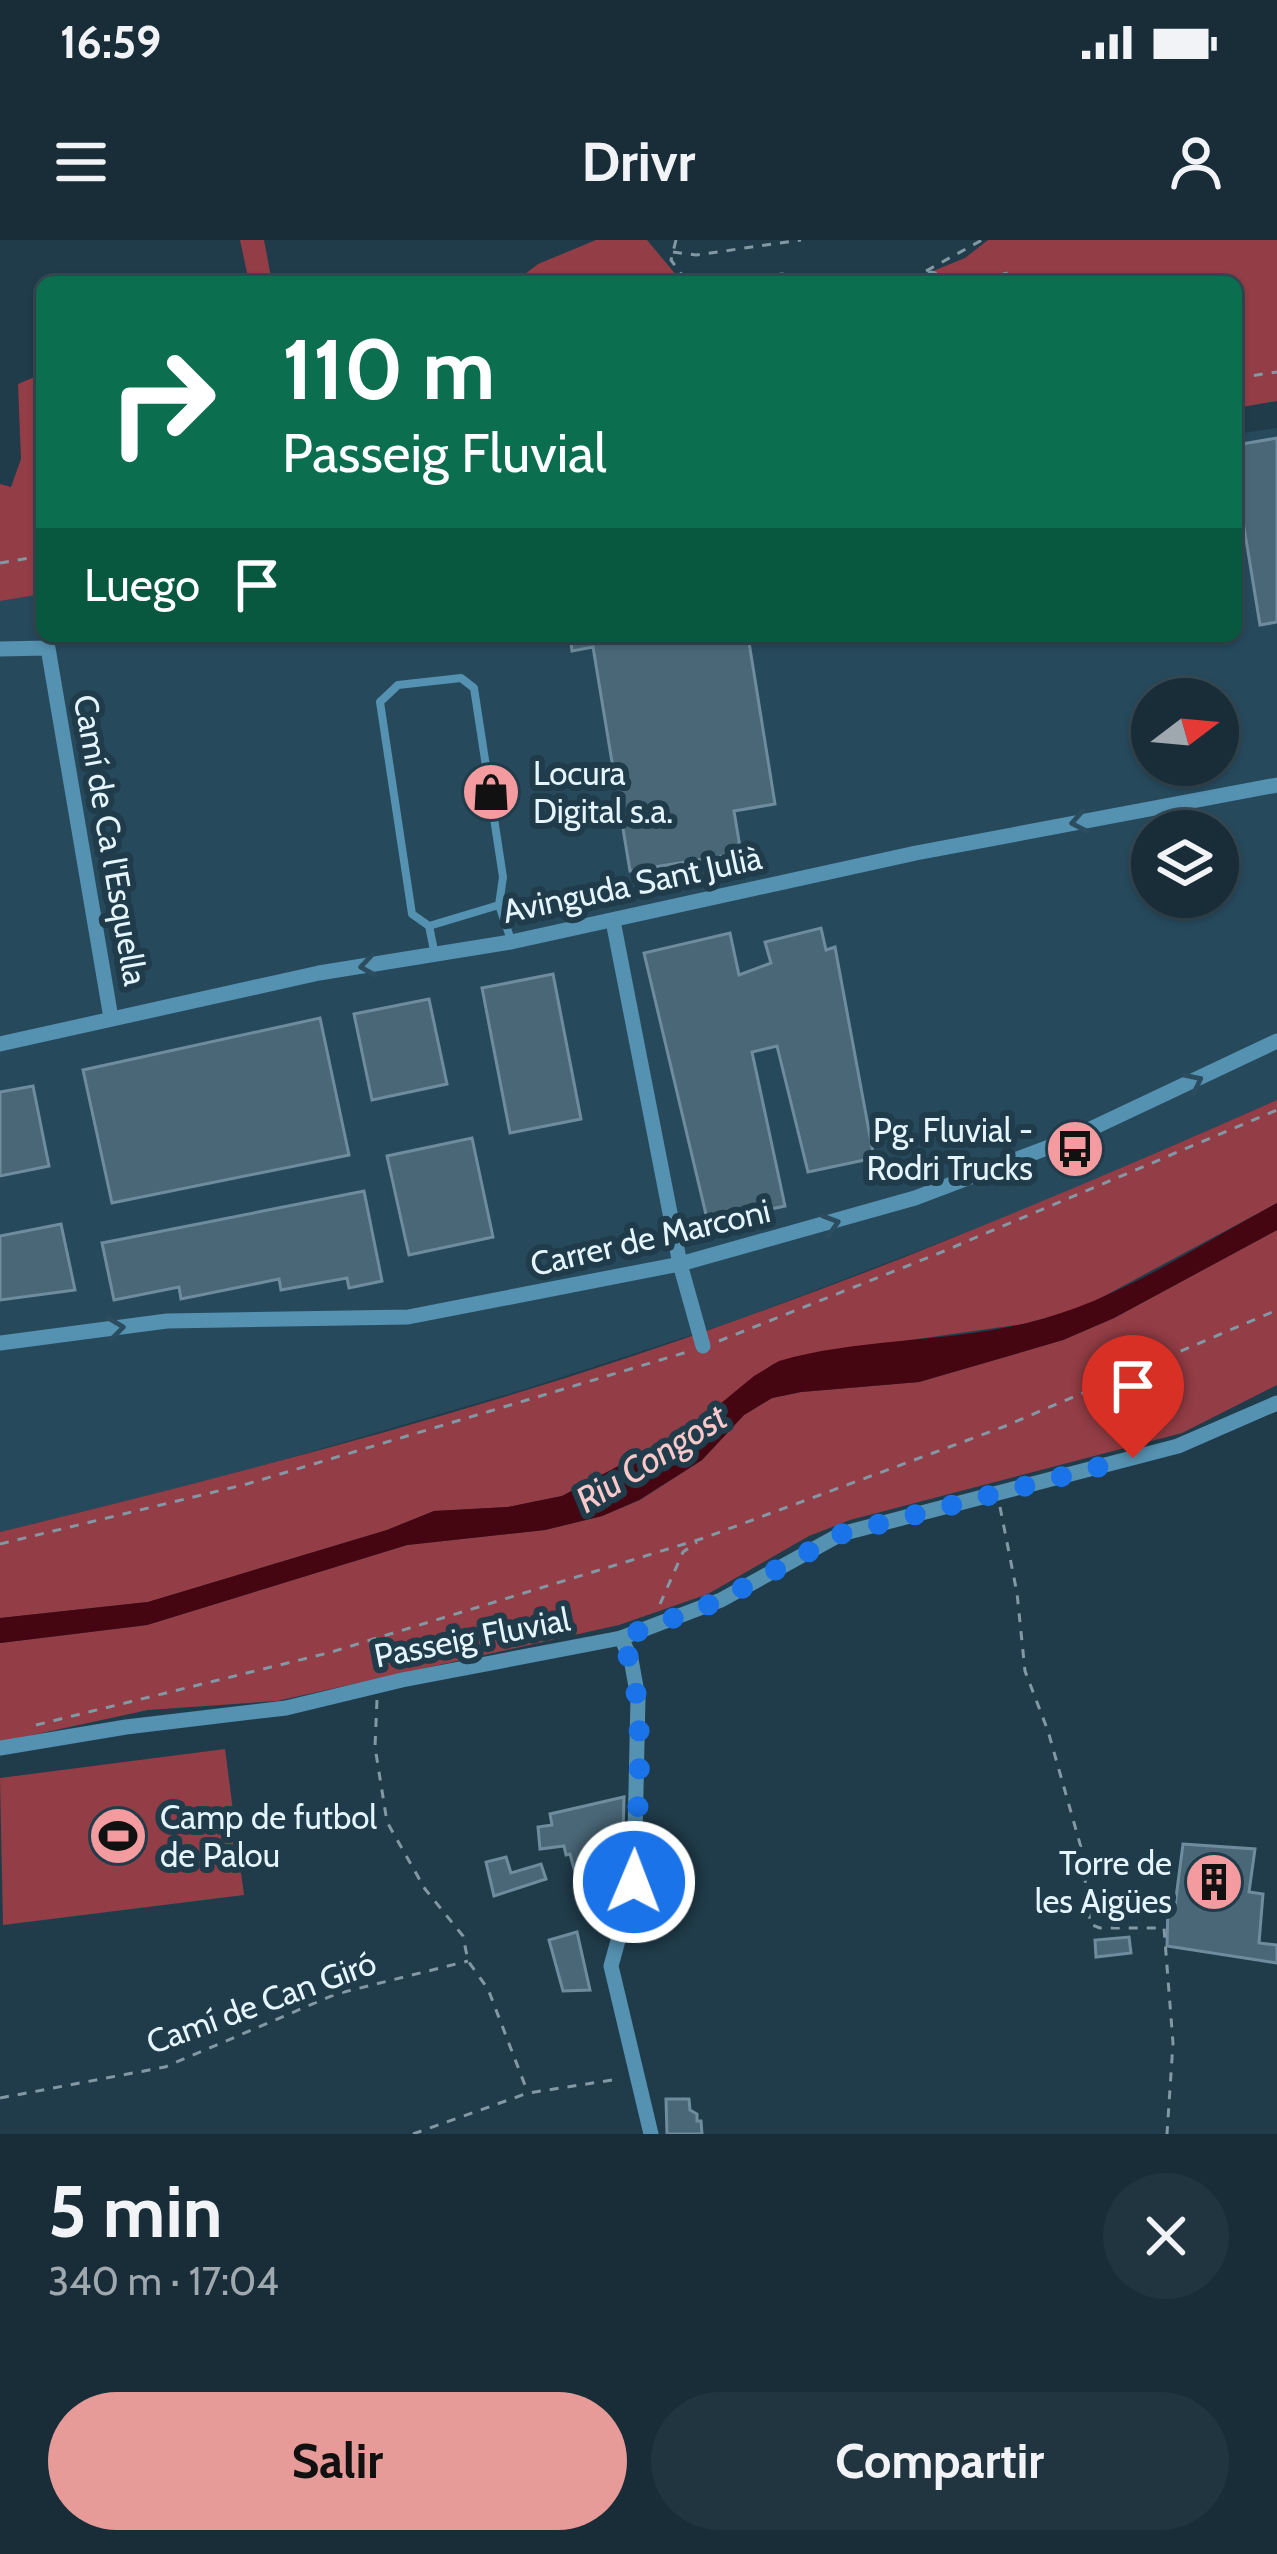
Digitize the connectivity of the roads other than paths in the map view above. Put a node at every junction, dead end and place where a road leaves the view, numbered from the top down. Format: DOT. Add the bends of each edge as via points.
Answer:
graph roads {
  1 [pos="0,649"];
  2 [pos="1277,785"];
  3 [pos="499,905"];
  4 [pos="613,921"];
  5 [pos="429,926"];
  6 [pos="511,942"];
  7 [pos="435,955"];
  8 [pos="111,1018"];
  9 [pos="1277,1041"];
  10 [pos="0,1044"];
  11 [pos="680,1264"];
  12 [pos="0,1342"];
  13 [pos="703,1346"];
  14 [pos="1277,1402"];
  15 [pos="621,1638"];
  16 [pos="0,1748"];
  17 [pos="651,2134"];
  1 -- 8 [label="street, Camí de Ca l'Esquella" via="48,648"];
  2 -- 4 [label="street, Avinguda Sant Julià, one-way"];
  3 -- 5 [label="lane"];
  3 -- 5 [label="lane" via="503,877 474,688 461,678 398,685 380,702 412,914"];
  3 -- 6 [label="lane"];
  4 -- 6 [label="street, Avinguda Sant Julià"];
  4 -- 11 [label="street"];
  5 -- 7 [label="lane"];
  6 -- 7 [label="street, Avinguda Sant Julià"];
  7 -- 8 [label="street, Avinguda Sant Julià, one-way"];
  8 -- 10 [label="street, Avinguda Sant Julià"];
  11 -- 9 [label="street, Carrer de Marconi, one-way" via="934,1191 1086,1132"];
  12 -- 11 [label="street, Carrer de Marconi, one-way" via="167,1322 408,1317"];
  11 -- 13 [label="street"];
  14 -- 15 [label="street, Passeig Fluvial" via="1178,1446 841,1534 721,1600"];
  15 -- 16 [label="street, Passeig Fluvial" via="286,1708"];
  15 -- 17 [label="street" via="638,1698 634,1882 611,1966"];
}
